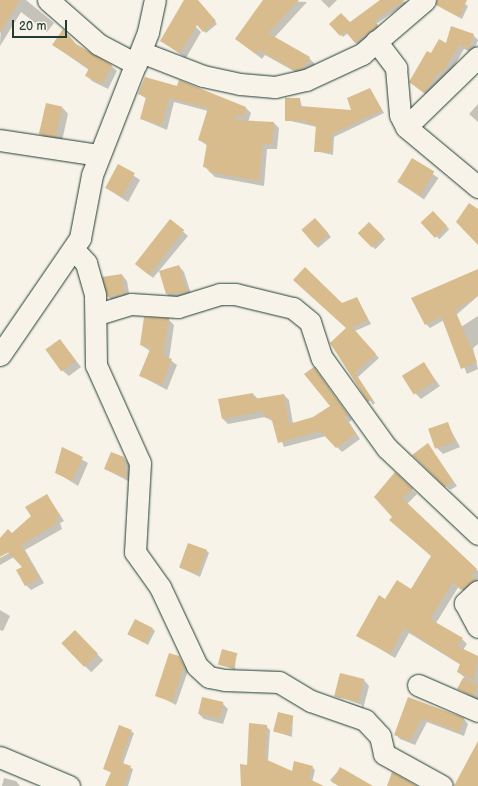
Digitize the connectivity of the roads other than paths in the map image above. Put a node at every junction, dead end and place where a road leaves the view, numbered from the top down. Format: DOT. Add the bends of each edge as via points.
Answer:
graph roads {
  1 [pos="48,0"];
  2 [pos="155,0"];
  3 [pos="425,0"];
  4 [pos="376,41"];
  5 [pos="478,57"];
  6 [pos="138,58"];
  7 [pos="406,127"];
  8 [pos="0,140"];
  9 [pos="99,154"];
  10 [pos="478,187"];
  11 [pos="74,250"];
  12 [pos="98,314"];
  13 [pos="0,355"];
  14 [pos="478,534"];
  15 [pos="478,591"];
  16 [pos="478,627"];
  17 [pos="418,685"];
  18 [pos="478,711"];
  19 [pos="0,757"];
  20 [pos="69,786"];
  21 [pos="442,786"];
  1 -- 6 [label="street" via="98,44"];
  2 -- 6 [label="street"];
  3 -- 4 [label="street"];
  4 -- 6 [label="street" via="362,54 338,66 275,86 240,84"];
  4 -- 7 [label="street" via="396,68 400,115"];
  5 -- 7 [label="street"];
  6 -- 9 [label="street"];
  7 -- 10 [label="street"];
  8 -- 9 [label="street"];
  9 -- 11 [label="street"];
  11 -- 12 [label="street" via="86,264"];
  11 -- 13 [label="street"];
  12 -- 14 [label="street" via="130,304 178,307 220,294 268,300 293,308 310,322 322,358 387,448"];
  12 -- 21 [label="street" via="94,347 96,366 140,463 135,552 160,587 197,666 209,677 280,682 311,701 365,720 380,736 384,754"];
  15 -- 16 [label="street" via="465,603"];
  17 -- 18 [label="street"];
  19 -- 20 [label="street"];
}
